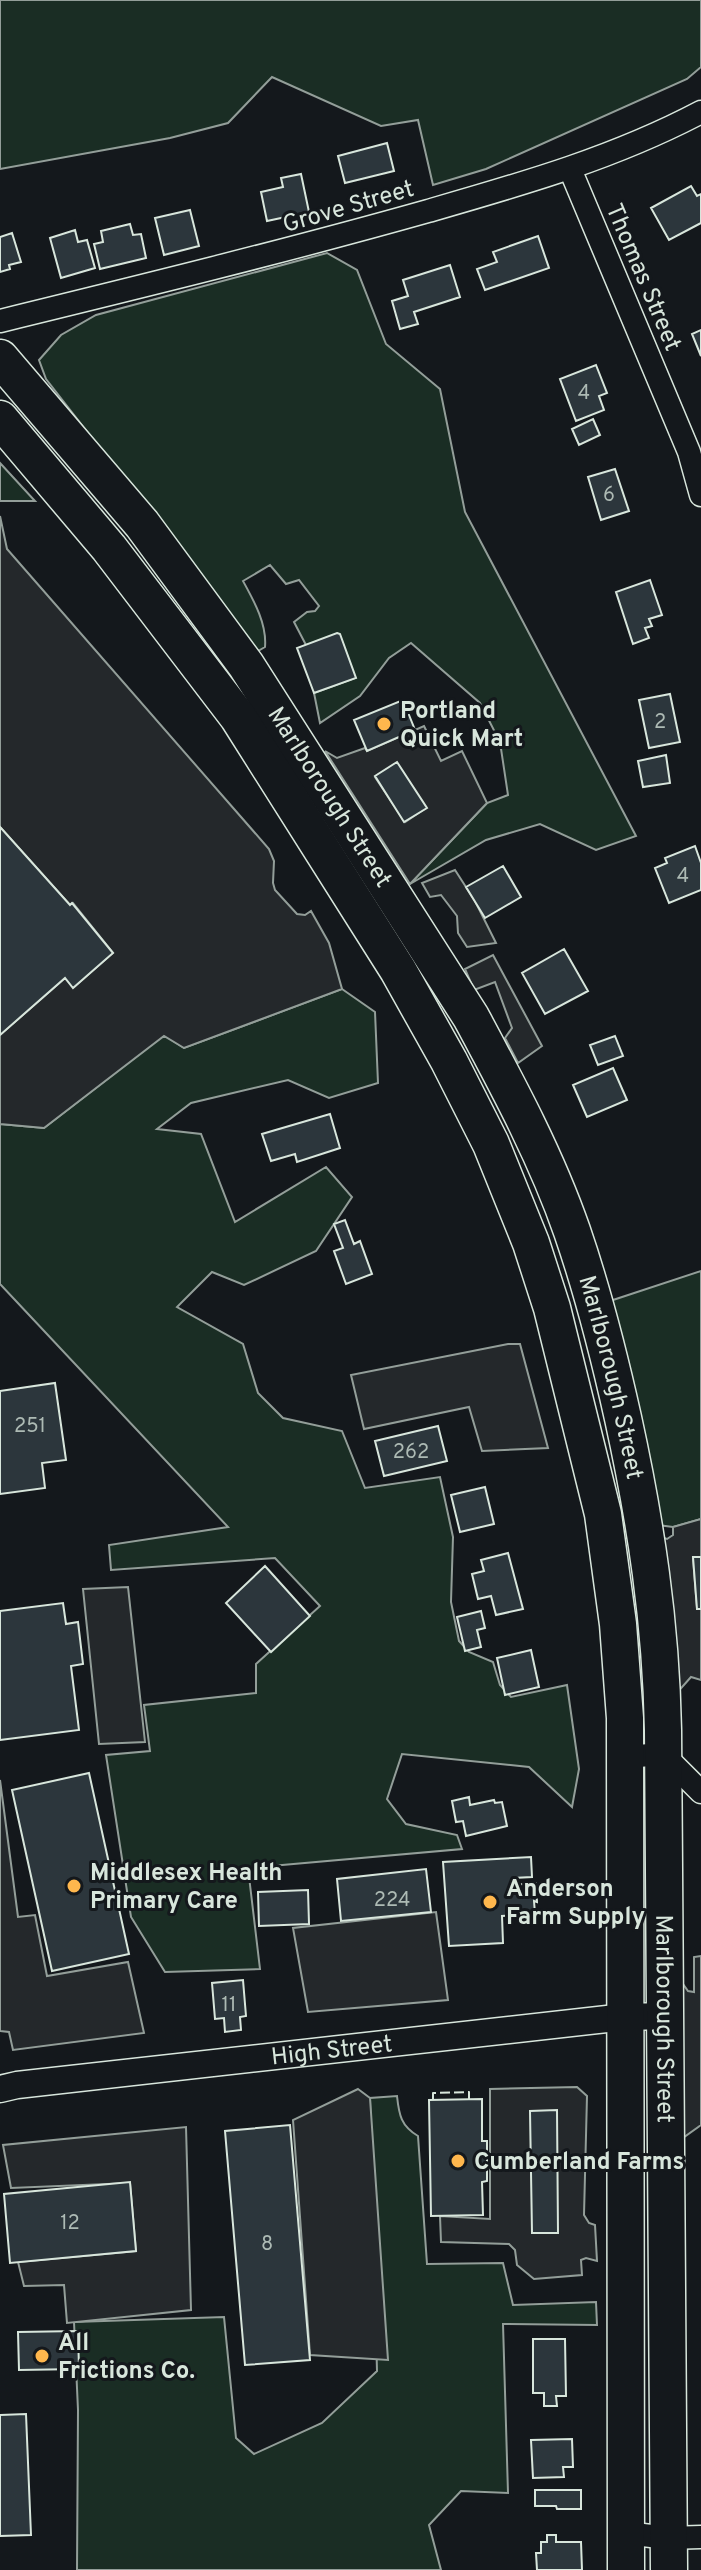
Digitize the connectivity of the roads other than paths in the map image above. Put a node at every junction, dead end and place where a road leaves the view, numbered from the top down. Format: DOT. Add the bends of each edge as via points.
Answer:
graph roads {
  1 [pos="701,112"];
  2 [pos="570,169"];
  3 [pos="0,321"];
  4 [pos="0,358"];
  5 [pos="0,419"];
  6 [pos="701,495"];
  7 [pos="253,708"];
  8 [pos="663,1754"];
  9 [pos="625,1757"];
  10 [pos="701,1792"];
  11 [pos="665,2016"];
  12 [pos="625,2017"];
  13 [pos="0,2089"];
  14 [pos="626,2533"];
  15 [pos="679,2548"];
  16 [pos="626,2570"];
  1 -- 2 [label="street, Grove Street" via="626,149"];
  2 -- 3 [label="street, Grove Street" via="319,242"];
  2 -- 6 [label="street, Thomas Street" via="689,452"];
  4 -- 7 [label="highway, Marlborough Street" via="142,524 246,665"];
  5 -- 7 [label="highway, Marlborough Street"];
  7 -- 8 [label="highway, Marlborough Street" via="471,1017 528,1127 572,1230 600,1323 642,1506 658,1619"];
  7 -- 9 [label="highway, Marlborough Street" via="442,1048 491,1144 526,1231 552,1308 603,1514 618,1624"];
  8 -- 9 [label="street"];
  8 -- 10 [label="street"];
  8 -- 11 [label="highway, Marlborough Street"];
  9 -- 12 [label="highway, Marlborough Street"];
  11 -- 12 [label="street, High Street"];
  11 -- 15 [label="highway, Marlborough Street"];
  12 -- 13 [label="street, High Street"];
  12 -- 14 [label="highway, Marlborough Street"];
  14 -- 15 [label="street"];
  14 -- 16 [label="highway, Marlborough Street"];
}
